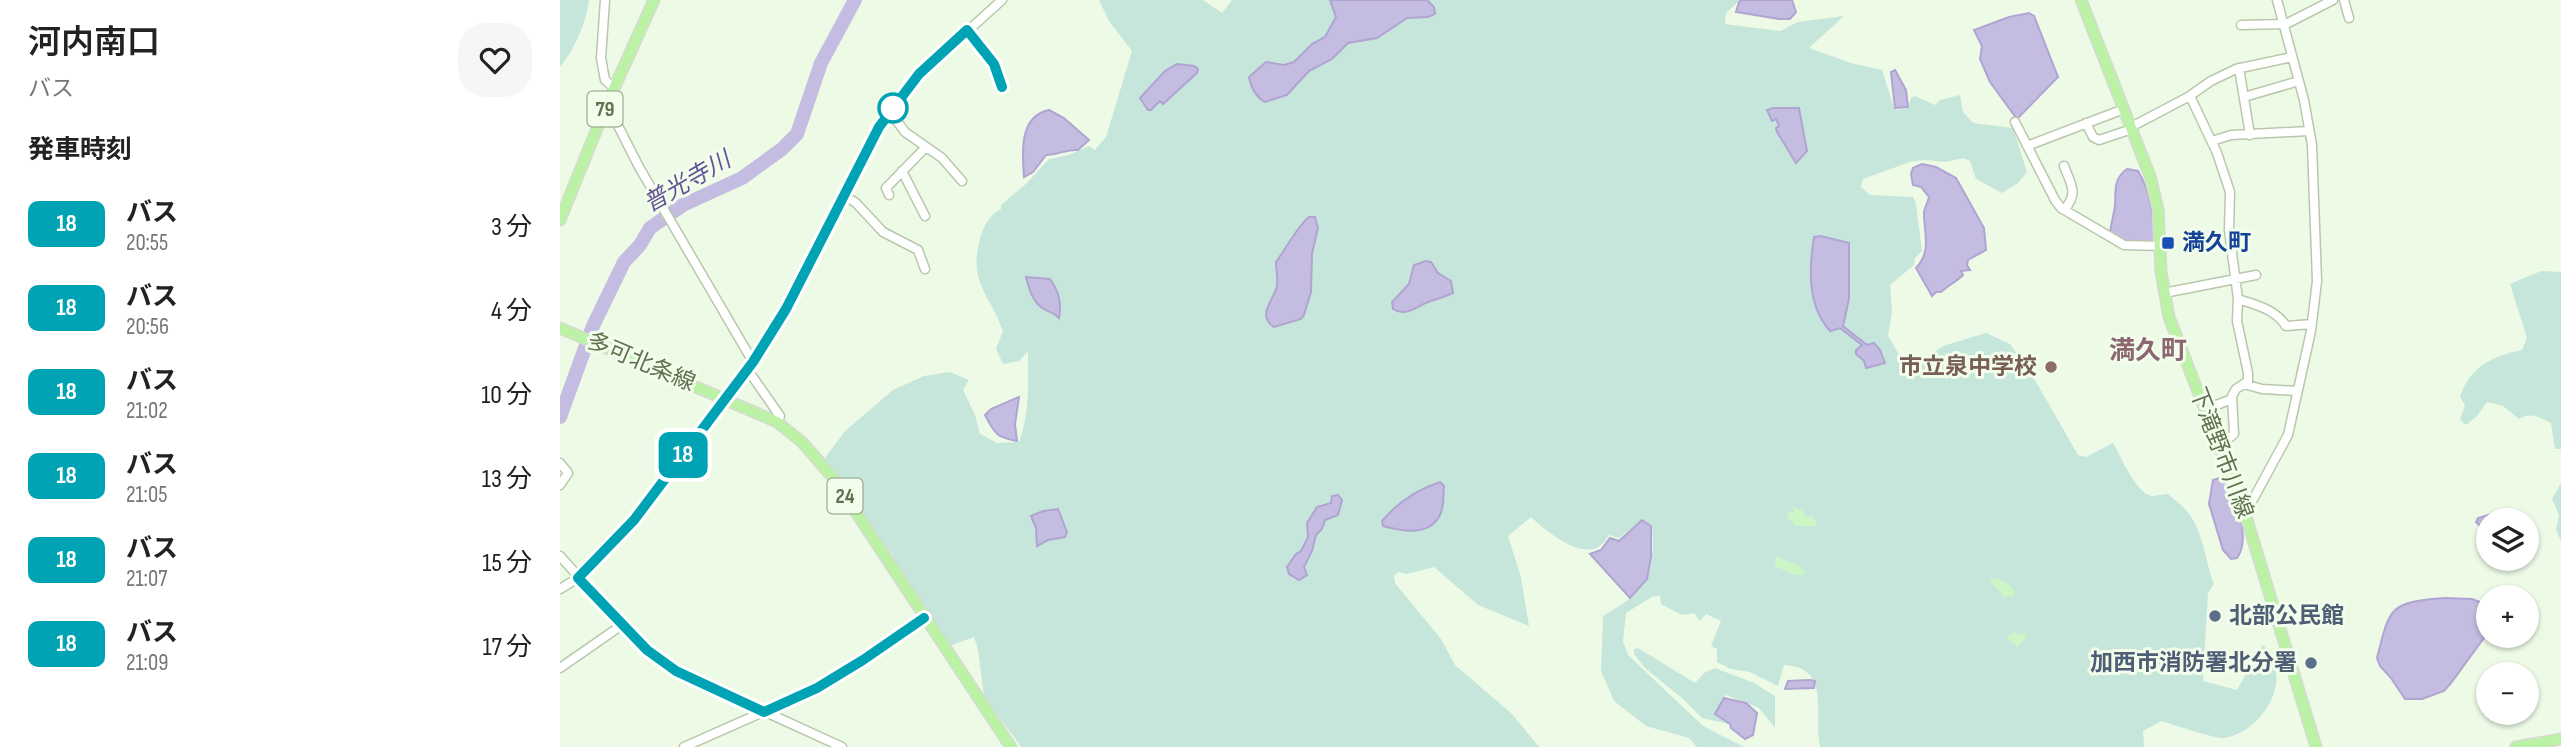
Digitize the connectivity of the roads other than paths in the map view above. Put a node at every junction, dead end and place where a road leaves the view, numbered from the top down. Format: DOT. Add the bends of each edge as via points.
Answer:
graph roads {
  1 [pos="605,0"];
  2 [pos="654,0"];
  3 [pos="1002,0"];
  4 [pos="2081,0"];
  5 [pos="2277,0"];
  6 [pos="2333,0"];
  7 [pos="2344,0"];
  8 [pos="2349,18"];
  9 [pos="2284,24"];
  10 [pos="2241,25"];
  11 [pos="967,30"];
  12 [pos="2292,57"];
  13 [pos="2239,68"];
  14 [pos="2299,81"];
  15 [pos="1002,87"];
  16 [pos="614,88"];
  17 [pos="2190,96"];
  18 [pos="2244,97"];
  19 [pos="885,103"];
  20 [pos="607,104"];
  21 [pos="2124,109"];
  22 [pos="890,111"];
  23 [pos="2015,122"];
  24 [pos="2086,123"];
  25 [pos="2132,128"];
  26 [pos="2309,131"];
  27 [pos="2250,135"];
  28 [pos="2212,141"];
  29 [pos="2027,146"];
  30 [pos="925,148"];
  31 [pos="2064,166"];
  32 [pos="902,171"];
  33 [pos="962,181"];
  34 [pos="845,195"];
  35 [pos="889,195"];
  36 [pos="2064,210"];
  37 [pos="925,216"];
  38 [pos="560,220"];
  39 [pos="2161,246"];
  40 [pos="925,269"];
  41 [pos="2256,275"];
  42 [pos="2235,279"];
  43 [pos="2164,293"];
  44 [pos="2238,299"];
  45 [pos="2312,324"];
  46 [pos="560,328"];
  47 [pos="753,362"];
  48 [pos="746,372"];
  49 [pos="2244,384"];
  50 [pos="2297,391"];
  51 [pos="726,398"];
  52 [pos="2232,399"];
  53 [pos="2206,409"];
  54 [pos="777,422"];
  55 [pos="2220,445"];
  56 [pos="560,463"];
  57 [pos="560,485"];
  58 [pos="2244,510"];
  59 [pos="560,556"];
  60 [pos="578,578"];
  61 [pos="560,589"];
  62 [pos="924,618"];
  63 [pos="622,625"];
  64 [pos="560,667"];
  65 [pos="764,712"];
  66 [pos="2561,739"];
  67 [pos="684,747"];
  68 [pos="842,747"];
  69 [pos="1011,747"];
  70 [pos="2316,747"];
  71 [pos="2516,747"];
  1 -- 16 [label="street" via="601,58 605,80"];
  2 -- 16 [label="main road, 79"];
  3 -- 11 [label="street"];
  4 -- 21 [label="main road, 下滝野市川線"];
  5 -- 9 [label="street"];
  6 -- 9 [label="street"];
  7 -- 8 [label="street"];
  9 -- 10 [label="street"];
  9 -- 12 [label="street"];
  11 -- 15 [label="street" via="994,64"];
  11 -- 22 [label="street" via="919,74"];
  12 -- 13 [label="street"];
  12 -- 14 [label="street"];
  13 -- 17 [label="street"];
  13 -- 18 [label="street"];
  14 -- 18 [label="street"];
  14 -- 26 [label="street"];
  16 -- 20 [label="main road, 79"];
  17 -- 25 [label="street"];
  17 -- 28 [label="street"];
  18 -- 27 [label="street"];
  19 -- 22 [label="street"];
  20 -- 38 [label="main road, 79"];
  20 -- 47 [label="street"];
  21 -- 24 [label="street"];
  21 -- 25 [label="main road, 下滝野市川線"];
  22 -- 30 [label="street" via="905,132"];
  22 -- 34 [label="street"];
  23 -- 29 [label="street"];
  24 -- 25 [label="street" via="2099,141"];
  24 -- 29 [label="street"];
  25 -- 39 [label="main road, 下滝野市川線" via="2155,198"];
  26 -- 27 [label="street"];
  26 -- 45 [label="street" via="2317,273"];
  27 -- 28 [label="street"];
  28 -- 42 [label="street" via="2230,192"];
  29 -- 36 [label="street" via="2054,200"];
  30 -- 32 [label="street"];
  30 -- 33 [label="street" via="942,158"];
  31 -- 36 [label="street" via="2073,198"];
  32 -- 35 [label="street" via="886,188"];
  32 -- 37 [label="street"];
  34 -- 40 [label="street" via="883,232 918,250"];
  34 -- 47 [label="street"];
  36 -- 39 [label="street" via="2124,245"];
  39 -- 43 [label="main road, 下滝野市川線"];
  41 -- 42 [label="street"];
  42 -- 43 [label="street"];
  42 -- 44 [label="street"];
  43 -- 53 [label="main road, 下滝野市川線" via="2174,334"];
  44 -- 45 [label="street" via="2272,311 2286,326"];
  44 -- 49 [label="street" via="2236,321 2248,373"];
  45 -- 50 [label="street"];
  46 -- 51 [label="main road, 多可北条線 / 24"];
  47 -- 48 [label="street"];
  48 -- 51 [label="street"];
  48 -- 54 [label="street" via="779,416"];
  49 -- 50 [label="street"];
  49 -- 52 [label="street"];
  50 -- 58 [label="street" via="2288,435"];
  51 -- 54 [label="main road, 多可北条線 / 24"];
  51 -- 60 [label="street" via="634,520"];
  52 -- 53 [label="street"];
  52 -- 55 [label="street" via="2234,434"];
  53 -- 55 [label="main road, 下滝野市川線"];
  54 -- 62 [label="main road, 多可北条線 / 24" via="802,442 834,479"];
  55 -- 58 [label="main road, 下滝野市川線"];
  56 -- 57 [label="street" via="568,473"];
  58 -- 70 [label="main road, 下滝野市川線"];
  59 -- 60 [label="street"];
  60 -- 61 [label="street"];
  60 -- 63 [label="street"];
  62 -- 65 [label="street" via="817,688"];
  62 -- 69 [label="main road, 多可北条線 / 24"];
  63 -- 64 [label="street"];
  63 -- 65 [label="street" via="676,671"];
  65 -- 67 [label="street"];
  65 -- 68 [label="street"];
  66 -- 71 [label="main road"];
}
